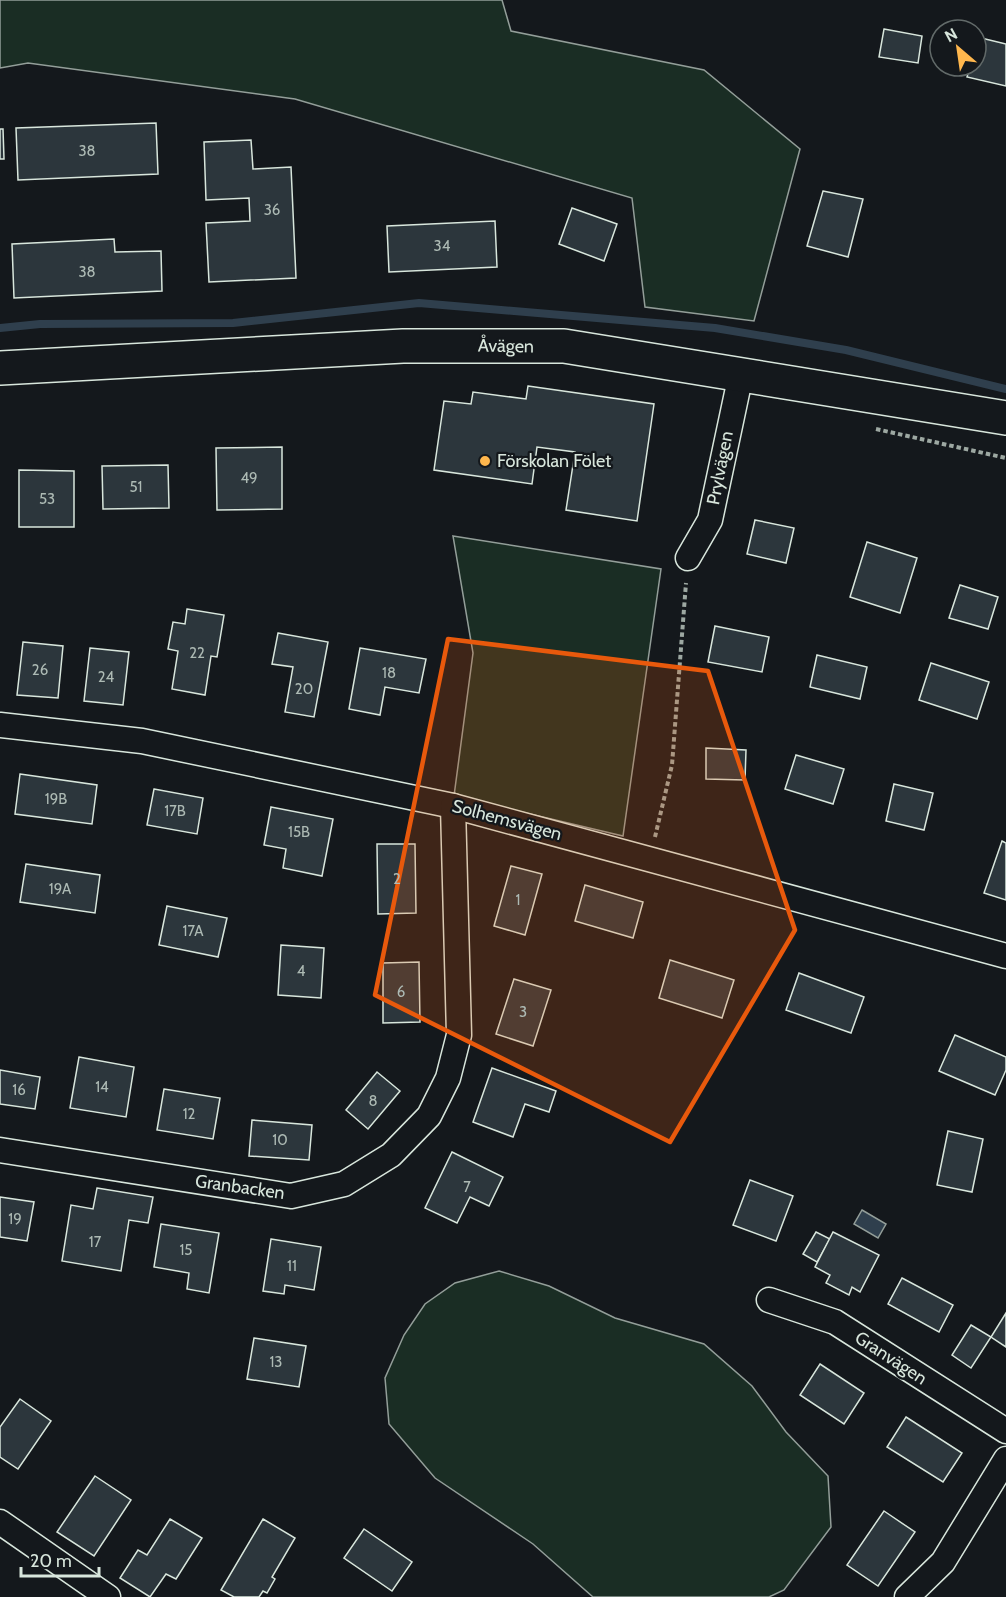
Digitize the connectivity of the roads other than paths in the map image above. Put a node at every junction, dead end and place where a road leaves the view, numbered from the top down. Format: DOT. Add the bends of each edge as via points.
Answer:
graph roads {
  1 [pos="0,368"];
  2 [pos="741,374"];
  3 [pos="1006,418"];
  4 [pos="688,558"];
  5 [pos="0,725"];
  6 [pos="453,806"];
  7 [pos="1006,956"];
  8 [pos="0,1150"];
  9 [pos="769,1300"];
  10 [pos="1006,1431"];
  11 [pos="1006,1459"];
  12 [pos="0,1522"];
  13 [pos="108,1597"];
  14 [pos="907,1597"];
  1 -- 2 [label="street, Åvägen" via="485,345 564,346"];
  2 -- 3 [label="street, Åvägen"];
  2 -- 4 [label="street, Prylvägen" via="710,520"];
  5 -- 6 [label="street, Solhemsvägen" via="142,741"];
  6 -- 7 [label="street, Solhemsvägen"];
  6 -- 8 [label="street, Granbacken" via="459,1035 448,1078 429,1116 391,1155 344,1184 291,1196"];
  9 -- 10 [label="street, Granvägen" via="835,1322"];
  11 -- 14 [label="street" via="943,1562"];
  12 -- 13 [label="street"];
}
